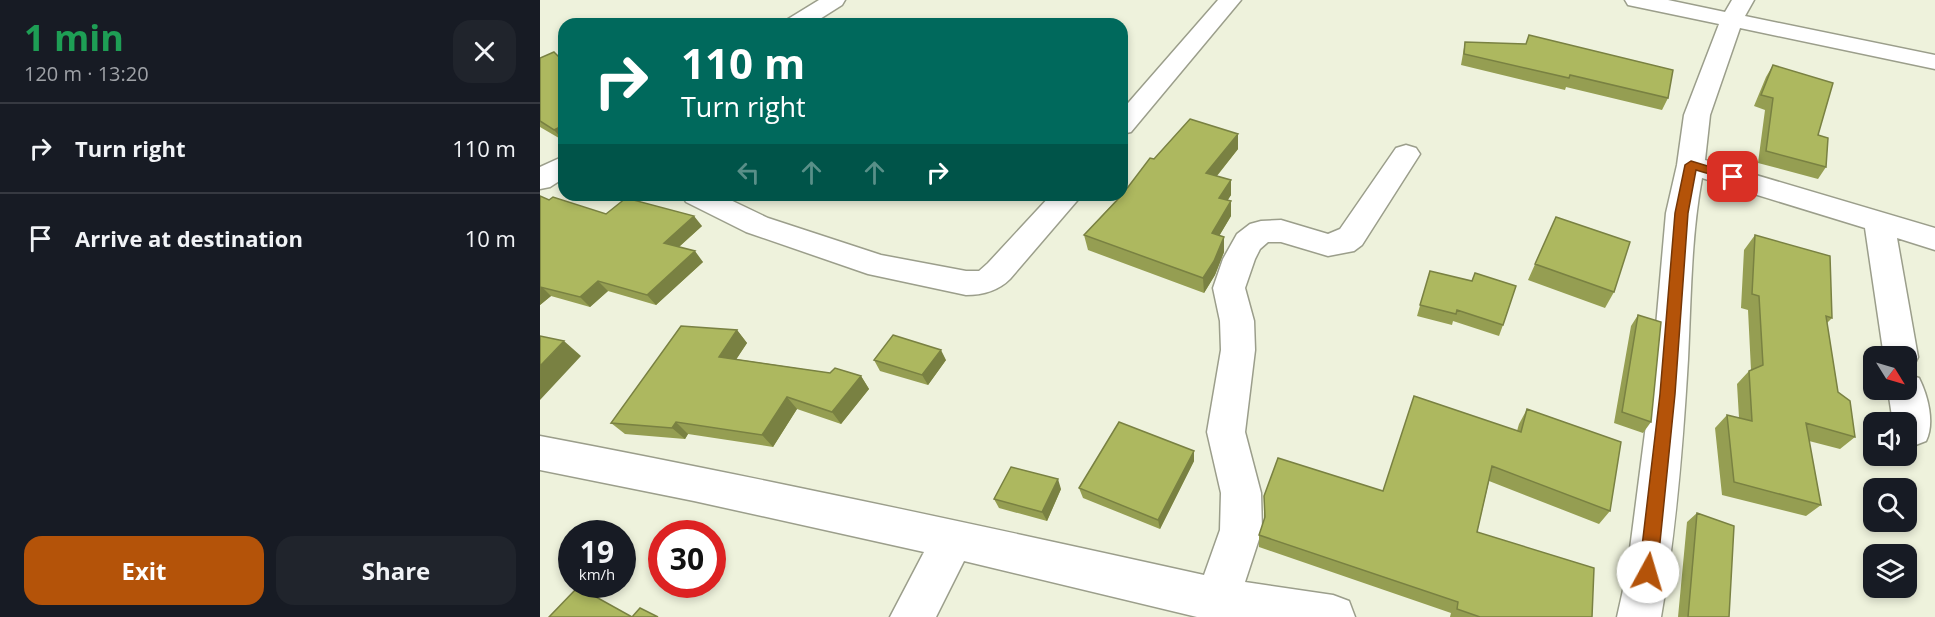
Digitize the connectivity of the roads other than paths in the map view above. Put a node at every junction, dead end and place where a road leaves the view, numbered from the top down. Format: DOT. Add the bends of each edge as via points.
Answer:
graph roads {
  1 [pos="834,0"];
  2 [pos="1230,0"];
  3 [pos="1636,0"];
  4 [pos="1737,10"];
  5 [pos="806,18"];
  6 [pos="1935,62"];
  7 [pos="1128,119"];
  8 [pos="1406,154"];
  9 [pos="1691,165"];
  10 [pos="558,169"];
  11 [pos="540,180"];
  12 [pos="708,201"];
  13 [pos="1063,201"];
  14 [pos="1879,221"];
  15 [pos="1935,239"];
  16 [pos="1899,346"];
  17 [pos="540,453"];
  18 [pos="954,539"];
  19 [pos="1217,600"];
  20 [pos="912,617"];
  21 [pos="1333,617"];
  22 [pos="1639,617"];
  1 -- 5 [label="street"];
  2 -- 7 [label="street"];
  3 -- 4 [label="street"];
  4 -- 6 [label="street"];
  4 -- 9 [label="street" via="1697,115"];
  8 -- 19 [label="street" via="1351,237 1343,243 1328,245 1281,231 1261,232 1248,242 1239,259 1229,288 1237,321 1238,350 1226,432 1240,493 1241,530"];
  9 -- 14 [label="street"];
  9 -- 22 [label="street" via="1682,213 1648,572"];
  10 -- 11 [label="street"];
  12 -- 13 [label="street" via="757,225 879,266 978,283 999,271"];
  14 -- 15 [label="street"];
  14 -- 16 [label="street"];
  17 -- 18 [label="street"];
  18 -- 19 [label="street"];
  18 -- 20 [label="street"];
  19 -- 21 [label="street"];
}
